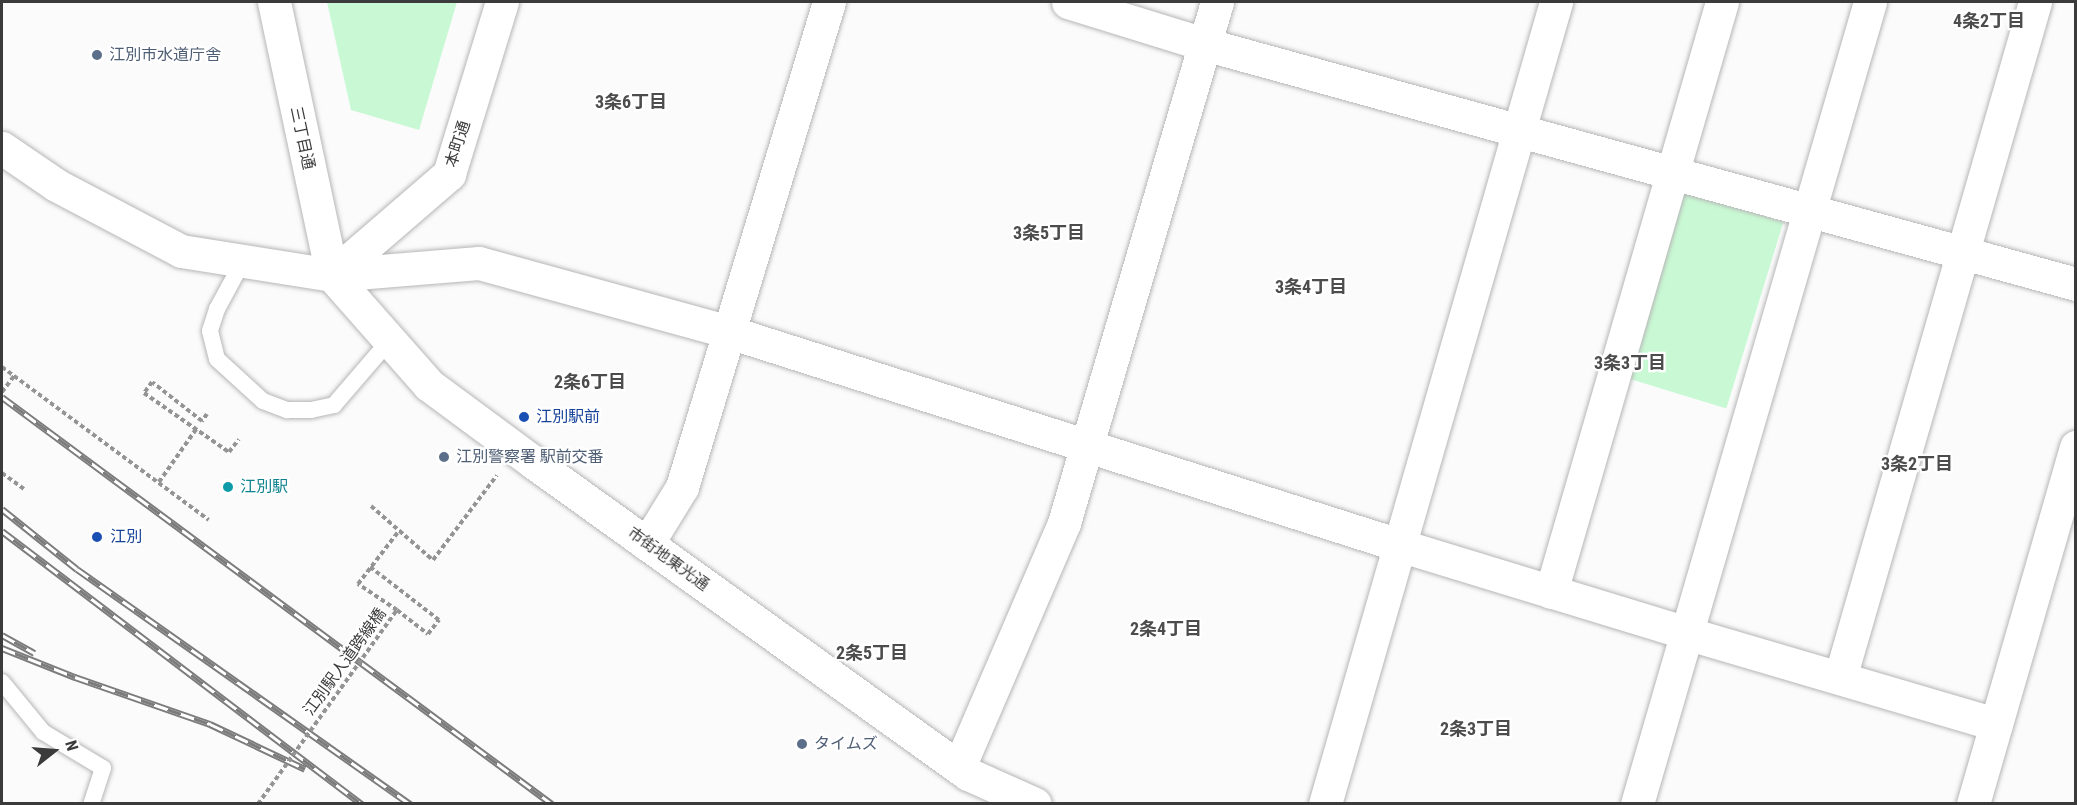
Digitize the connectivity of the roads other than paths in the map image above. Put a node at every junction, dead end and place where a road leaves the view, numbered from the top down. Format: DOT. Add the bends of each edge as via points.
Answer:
graph roads {
  1 [pos="274,2"];
  2 [pos="502,2"];
  3 [pos="829,2"];
  4 [pos="1068,2"];
  5 [pos="1217,2"];
  6 [pos="1556,2"];
  7 [pos="1722,2"];
  8 [pos="1870,2"];
  9 [pos="2035,2"];
  10 [pos="1204,44"];
  11 [pos="1518,132"];
  12 [pos="2,148"];
  13 [pos="1672,173"];
  14 [pos="1810,210"];
  15 [pos="1964,253"];
  16 [pos="243,261"];
  17 [pos="333,275"];
  18 [pos="2076,284"];
  19 [pos="729,332"];
  20 [pos="389,341"];
  21 [pos="1087,446"];
  22 [pos="2076,447"];
  23 [pos="647,544"];
  24 [pos="1399,545"];
  25 [pos="1551,592"];
  26 [pos="1686,633"];
  27 [pos="1839,678"];
  28 [pos="2,682"];
  29 [pos="1996,724"];
  30 [pos="959,767"];
  31 [pos="91,804"];
  32 [pos="1035,804"];
  33 [pos="1325,804"];
  34 [pos="1637,804"];
  35 [pos="1973,804"];
  1 -- 17 [label="street, 三丁目通"];
  2 -- 17 [label="street, 本町通" via="449,174"];
  3 -- 19 [label="street"];
  4 -- 10 [label="street"];
  5 -- 10 [label="street"];
  6 -- 11 [label="street"];
  7 -- 13 [label="street"];
  8 -- 14 [label="street"];
  9 -- 15 [label="street"];
  10 -- 11 [label="street"];
  10 -- 21 [label="street"];
  11 -- 13 [label="street"];
  11 -- 24 [label="street"];
  12 -- 16 [label="street" via="56,185 181,251"];
  13 -- 14 [label="street"];
  13 -- 25 [label="street"];
  14 -- 15 [label="street"];
  14 -- 26 [label="street"];
  15 -- 18 [label="street"];
  15 -- 27 [label="street"];
  16 -- 17 [label="street"];
  16 -- 20 [label="lane" via="217,309 210,331 217,359 263,401 287,410 333,405"];
  17 -- 19 [label="street" via="479,263"];
  17 -- 20 [label="street, 市街地東光通"];
  19 -- 21 [label="street"];
  19 -- 23 [label="street" via="682,487"];
  20 -- 23 [label="street, 市街地東光通" via="429,385"];
  21 -- 24 [label="street"];
  21 -- 30 [label="street" via="1064,523"];
  22 -- 29 [label="street"];
  23 -- 30 [label="street, 市街地東光通"];
  24 -- 25 [label="street"];
  24 -- 33 [label="street"];
  25 -- 26 [label="street"];
  26 -- 27 [label="street"];
  26 -- 34 [label="street"];
  27 -- 29 [label="street"];
  28 -- 31 [label="lane" via="43,732 103,768"];
  29 -- 35 [label="street"];
  30 -- 32 [label="street, 市街地東光通"];
}
